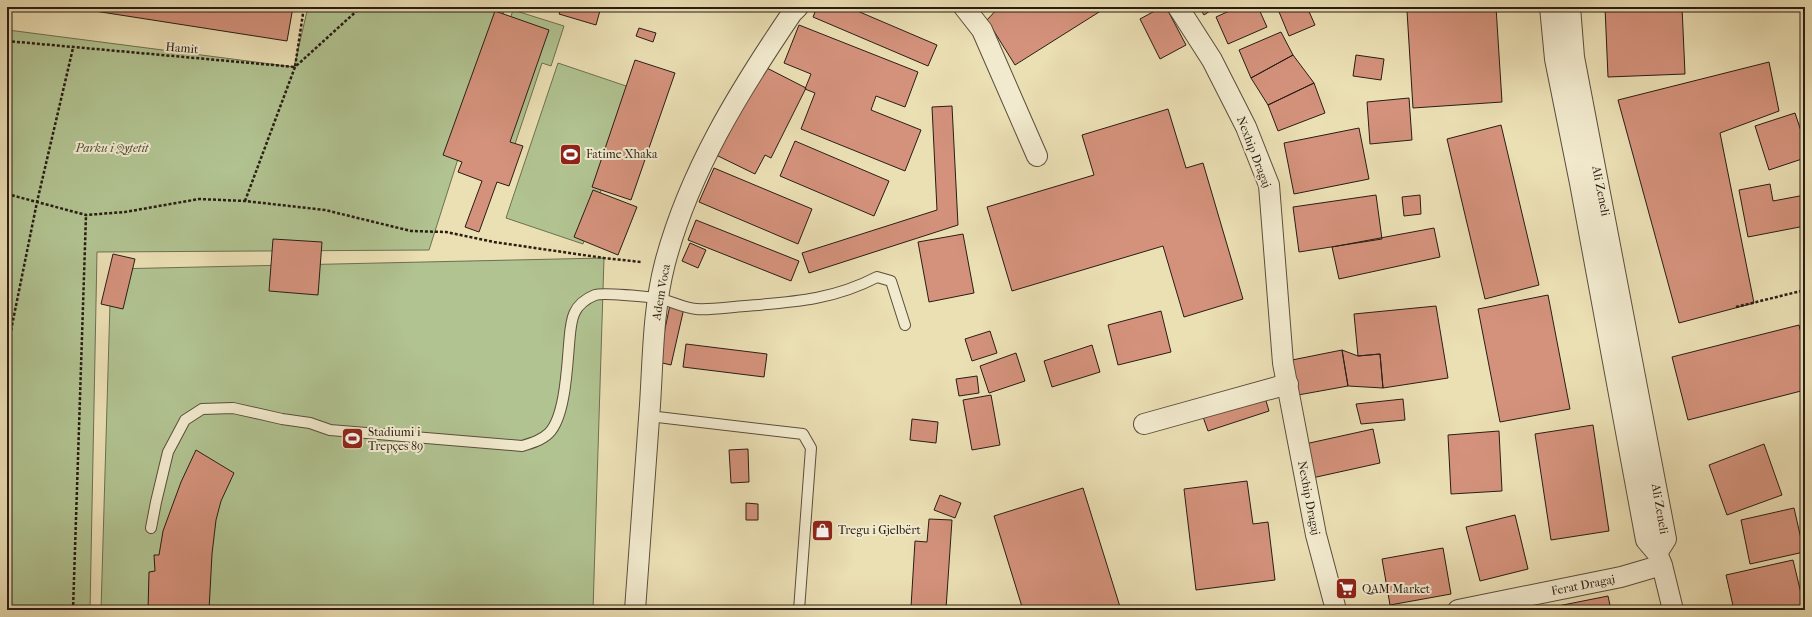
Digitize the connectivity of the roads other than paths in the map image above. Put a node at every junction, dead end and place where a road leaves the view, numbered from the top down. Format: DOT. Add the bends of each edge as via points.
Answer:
graph roads {
  1 [pos="798,7"];
  2 [pos="964,7"];
  3 [pos="1178,7"];
  4 [pos="1550,7"];
  5 [pos="1570,7"];
  6 [pos="1037,156"];
  7 [pos="659,298"];
  8 [pos="905,325"];
  9 [pos="1288,384"];
  10 [pos="649,416"];
  11 [pos="1144,424"];
  12 [pos="151,528"];
  13 [pos="1659,559"];
  14 [pos="635,610"];
  15 [pos="799,610"];
  16 [pos="1336,610"];
  17 [pos="1458,610"];
  18 [pos="1673,610"];
  1 -- 7 [label="street, Adem Voca" via="754,68 715,135 688,197 665,264"];
  2 -- 6 [label="street" via="982,30"];
  3 -- 9 [label="street, Nexhip Dragaj" via="1212,60 1242,120 1269,185 1283,356"];
  4 -- 13 [label="street, Ali Zeneli" via="1555,59 1646,540"];
  5 -- 13 [label="street, Ali Zeneli" via="1574,57 1666,539"];
  7 -- 8 [label="lane" via="696,309 792,302 829,296 877,277 891,280"];
  7 -- 10 [label="street, Adem Voca"];
  7 -- 12 [label="lane" via="596,295 577,308 570,324 561,411 556,424 549,434 522,446 330,430 310,423 233,408 202,410 185,420 168,452"];
  9 -- 11 [label="street"];
  9 -- 16 [label="street, Nexhip Dragaj" via="1316,535"];
  10 -- 14 [label="street, Adem Voca"];
  10 -- 15 [label="lane" via="803,434 811,448"];
  13 -- 17 [label="street, Ferat Dragaj" via="1621,577"];
  13 -- 18 [label="street"];
}
